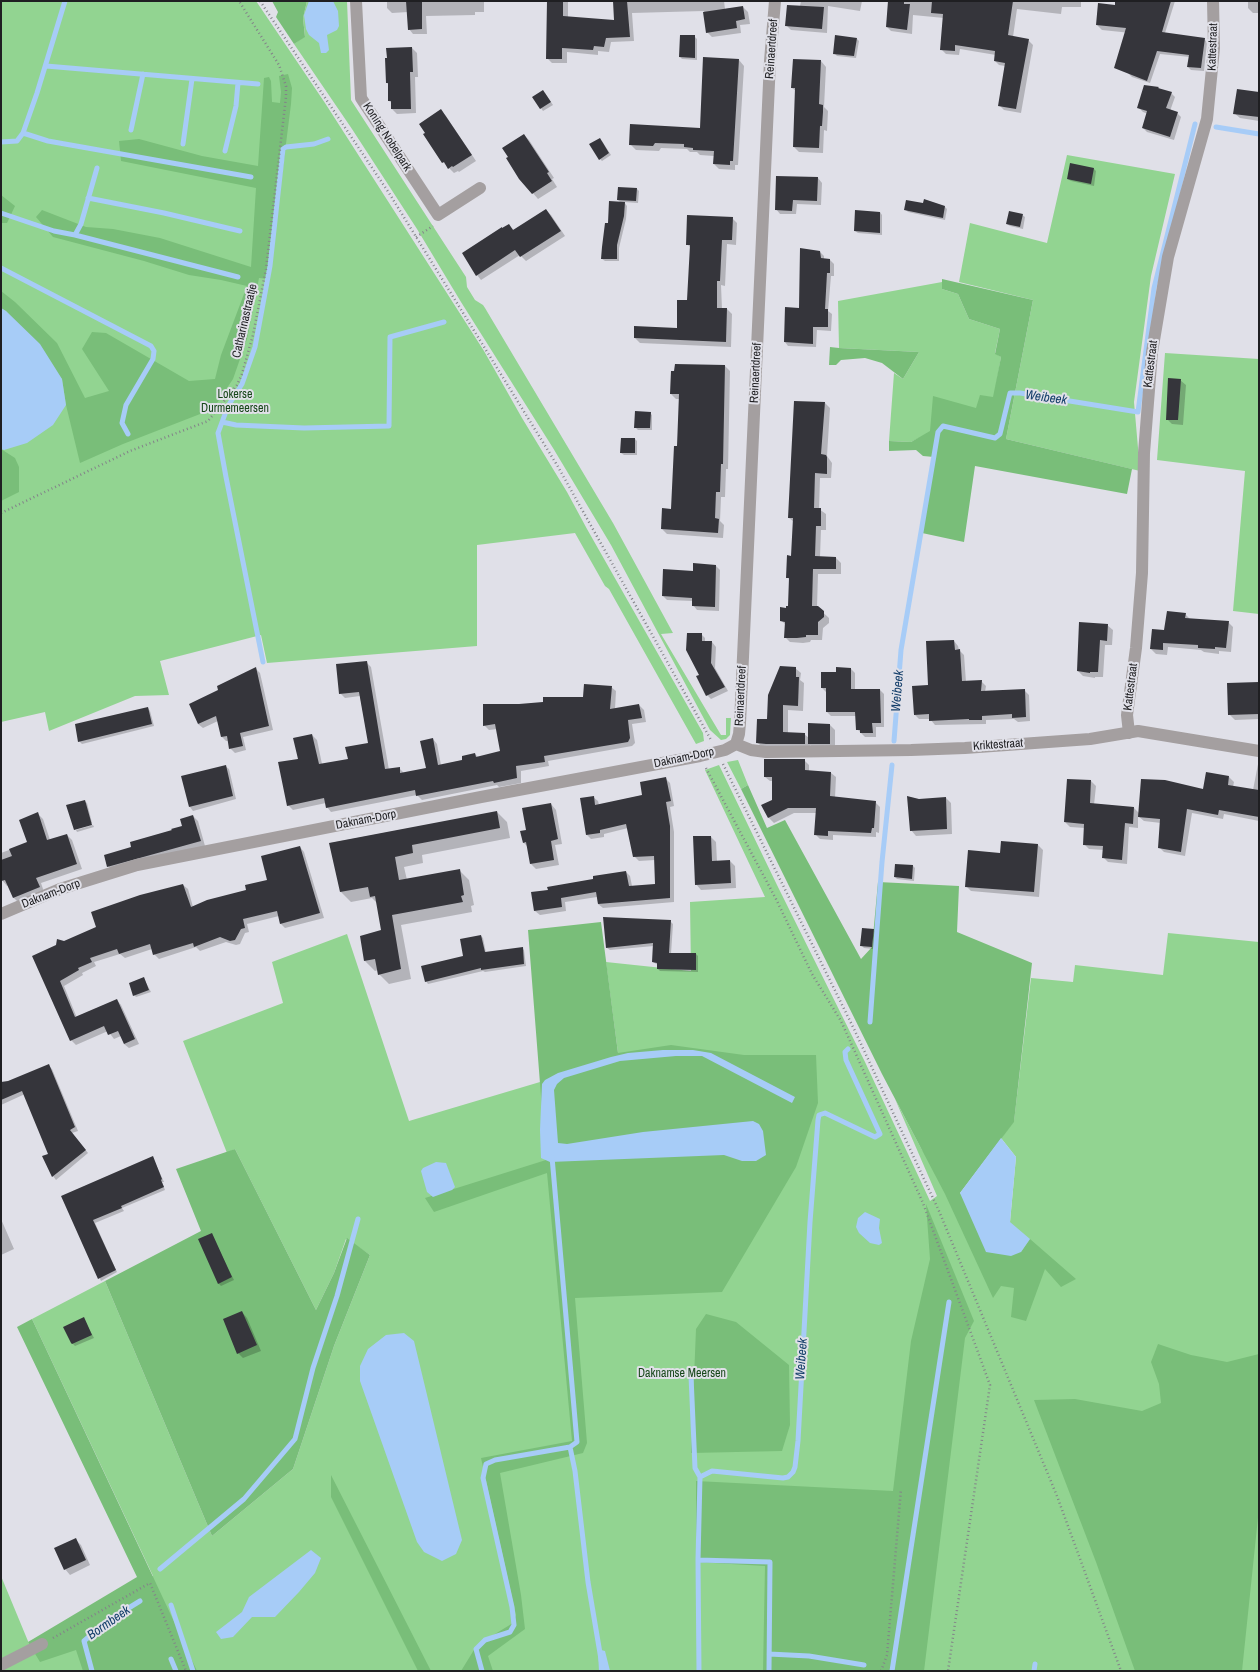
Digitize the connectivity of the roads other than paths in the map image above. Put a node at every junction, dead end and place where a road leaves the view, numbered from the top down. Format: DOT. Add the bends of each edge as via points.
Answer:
graph roads {
  1 [pos="356,1"];
  2 [pos="775,1"];
  3 [pos="1213,1"];
  4 [pos="480,188"];
  5 [pos="1129,733"];
  6 [pos="736,744"];
  7 [pos="1259,751"];
  8 [pos="1,914"];
  9 [pos="42,1644"];
  10 [pos="1,1665"];
  1 -- 4 [label="street, Koning Nobelpark" via="361,98 438,215"];
  2 -- 6 [label="street, Reinaertdreef" via="740,723"];
  3 -- 5 [label="street, Kattestraat" via="1214,48 1207,119 1168,257 1152,352 1144,453 1142,573 1127,715"];
  5 -- 6 [label="street, Kriktestraat" via="1090,739 965,748 766,752"];
  5 -- 7 [label="street, Kriktestraat" via="1138,731"];
  6 -- 8 [label="street, Daknam-Dorp" via="725,750 700,756 137,865 60,889"];
  9 -- 10 [label="street"];
}
